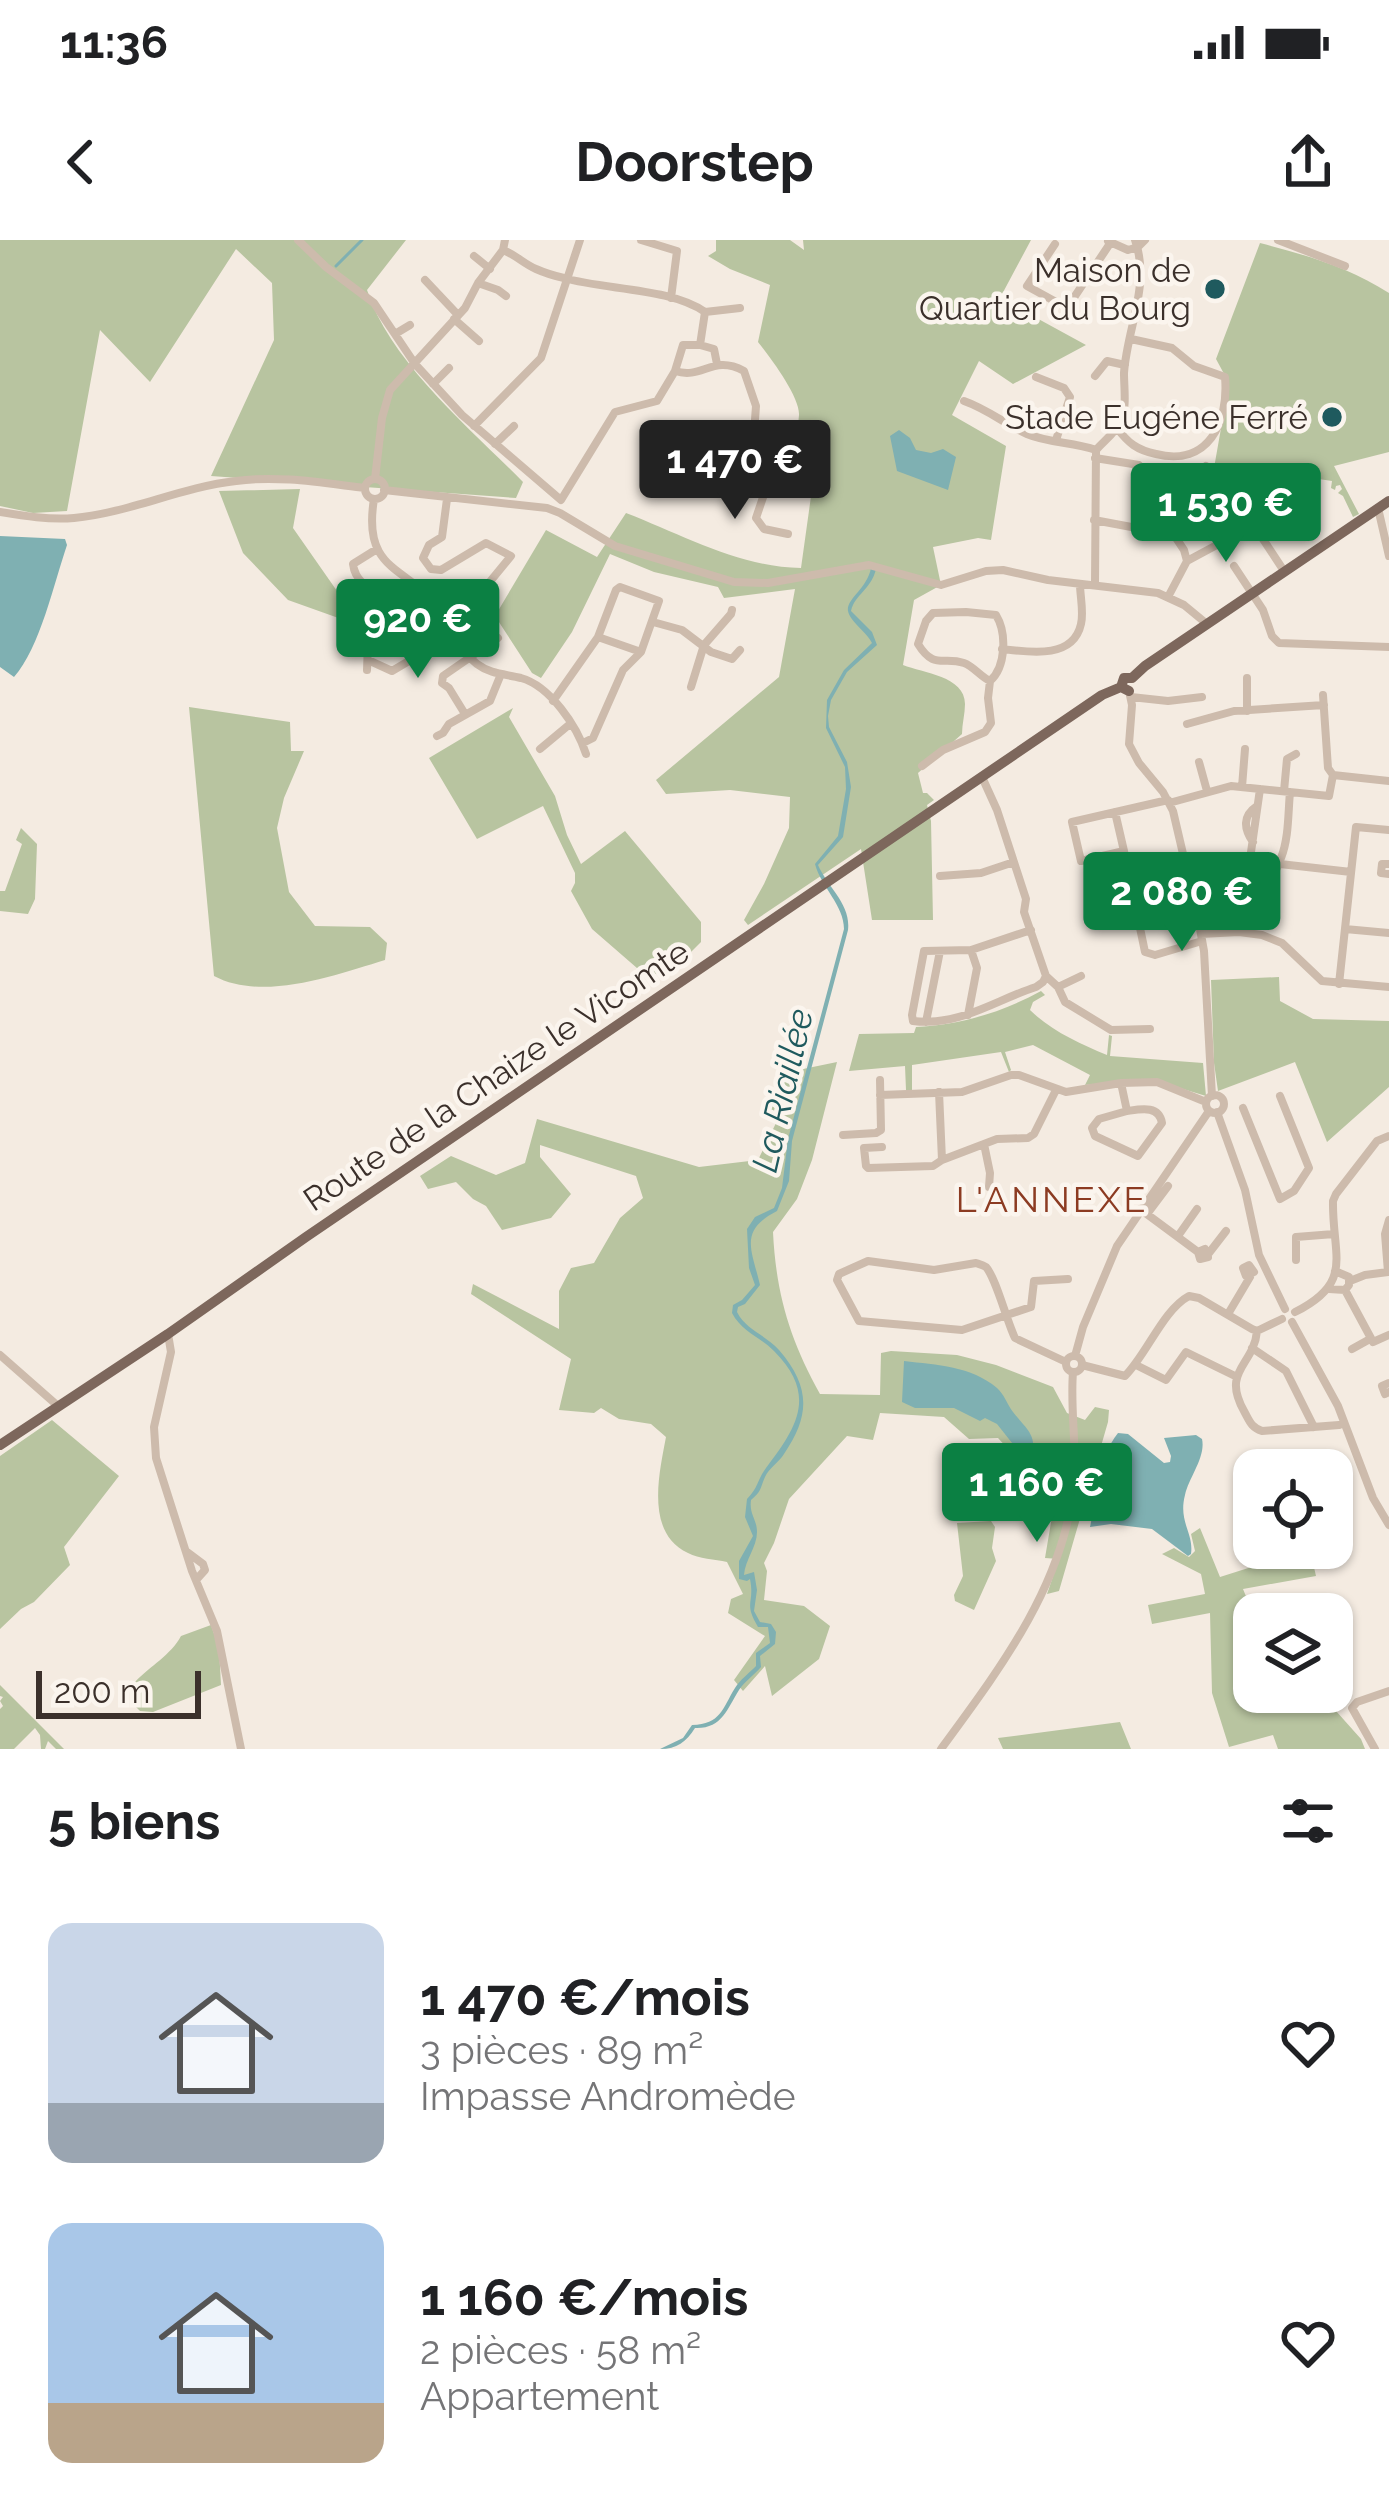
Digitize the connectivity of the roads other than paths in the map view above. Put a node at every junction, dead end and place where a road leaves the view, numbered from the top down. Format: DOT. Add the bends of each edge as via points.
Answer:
graph roads {
  1 [pos="298,240"];
  2 [pos="580,240"];
  3 [pos="641,240"];
  4 [pos="678,240"];
  5 [pos="1278,240"];
  6 [pos="1109,241"];
  7 [pos="1139,242"];
  8 [pos="1055,244"];
  9 [pos="504,245"];
  10 [pos="677,251"];
  11 [pos="474,256"];
  12 [pos="1345,266"];
  13 [pos="490,268"];
  14 [pos="567,279"];
  15 [pos="424,280"];
  16 [pos="478,283"];
  17 [pos="506,296"];
  18 [pos="670,298"];
  19 [pos="740,308"];
  20 [pos="705,312"];
  21 [pos="456,317"];
  22 [pos="410,325"];
  23 [pos="394,334"];
  24 [pos="1131,340"];
  25 [pos="479,341"];
  26 [pos="700,345"];
  27 [pos="415,364"];
  28 [pos="717,364"];
  29 [pos="1125,365"];
  30 [pos="449,368"];
  31 [pos="675,371"];
  32 [pos="1095,376"];
  33 [pos="1036,377"];
  34 [pos="433,384"];
  35 [pos="964,401"];
  36 [pos="474,426"];
  37 [pos="1117,428"];
  38 [pos="518,440"];
  39 [pos="1056,440"];
  40 [pos="495,444"];
  41 [pos="1096,454"];
  42 [pos="1182,457"];
  43 [pos="1206,466"];
  44 [pos="375,479"];
  45 [pos="1171,484"];
  46 [pos="365,488"];
  47 [pos="384,490"];
  48 [pos="1189,493"];
  49 [pos="558,497"];
  50 [pos="374,499"];
  51 [pos="447,499"];
  52 [pos="1384,504"];
  53 [pos="547,508"];
  54 [pos="0,512"];
  55 [pos="1094,520"];
  56 [pos="788,534"];
  57 [pos="1174,535"];
  58 [pos="377,549"];
  59 [pos="1389,556"];
  60 [pos="1187,561"];
  61 [pos="1234,566"];
  62 [pos="1285,572"];
  63 [pos="1080,584"];
  64 [pos="1095,584"];
  65 [pos="1252,594"];
  66 [pos="1168,597"];
  67 [pos="732,610"];
  68 [pos="451,621"];
  69 [pos="653,622"];
  70 [pos="1207,624"];
  71 [pos="598,637"];
  72 [pos="498,638"];
  73 [pos="704,645"];
  74 [pos="1389,647"];
  75 [pos="1002,649"];
  76 [pos="740,650"];
  77 [pos="641,652"];
  78 [pos="470,657"];
  79 [pos="501,674"];
  80 [pos="1247,678"];
  81 [pos="991,681"];
  82 [pos="691,687"];
  83 [pos="1128,688"];
  84 [pos="1202,697"];
  85 [pos="553,701"];
  86 [pos="1247,711"];
  87 [pos="465,714"];
  88 [pos="570,724"];
  89 [pos="1187,724"];
  90 [pos="437,736"];
  91 [pos="540,749"];
  92 [pos="1245,749"];
  93 [pos="1296,754"];
  94 [pos="1199,762"];
  95 [pos="922,766"];
  96 [pos="1333,775"];
  97 [pos="982,777"];
  98 [pos="1389,781"];
  99 [pos="1242,787"];
  100 [pos="1260,789"];
  101 [pos="1208,791"];
  102 [pos="1287,792"];
  103 [pos="1169,801"];
  104 [pos="1115,812"];
  105 [pos="1389,830"];
  106 [pos="1252,847"];
  107 [pos="1124,851"];
  108 [pos="1014,862"];
  109 [pos="1280,864"];
  110 [pos="1389,864"];
  111 [pos="1351,872"];
  112 [pos="1389,874"];
  113 [pos="940,876"];
  114 [pos="1345,929"];
  115 [pos="1031,930"];
  116 [pos="1239,932"];
  117 [pos="1389,933"];
  118 [pos="1202,938"];
  119 [pos="971,950"];
  120 [pos="940,951"];
  121 [pos="1046,976"];
  122 [pos="1081,976"];
  123 [pos="1339,984"];
  124 [pos="1058,987"];
  125 [pos="1389,987"];
  126 [pos="968,1015"];
  127 [pos="926,1022"];
  128 [pos="1150,1030"];
  129 [pos="880,1080"];
  130 [pos="1121,1083"];
  131 [pos="1056,1090"];
  132 [pos="939,1093"];
  133 [pos="880,1095"];
  134 [pos="1280,1096"];
  135 [pos="1211,1105"];
  136 [pos="1243,1108"];
  137 [pos="1127,1111"];
  138 [pos="843,1135"];
  139 [pos="1389,1136"];
  140 [pos="984,1144"];
  141 [pos="882,1147"];
  142 [pos="942,1160"];
  143 [pos="1168,1186"];
  144 [pos="989,1187"];
  145 [pos="1197,1209"];
  146 [pos="1144,1212"];
  147 [pos="1389,1220"];
  148 [pos="1226,1231"];
  149 [pos="1334,1234"];
  150 [pos="1178,1236"];
  151 [pos="1297,1260"];
  152 [pos="1335,1271"];
  153 [pos="1388,1272"];
  154 [pos="1250,1277"];
  155 [pos="1067,1279"];
  156 [pos="1347,1286"];
  157 [pos="1329,1289"];
  158 [pos="1228,1314"];
  159 [pos="1289,1315"];
  160 [pos="1006,1317"];
  161 [pos="1257,1330"];
  162 [pos="167,1332"];
  163 [pos="1389,1335"];
  164 [pos="1370,1339"];
  165 [pos="1252,1348"];
  166 [pos="1352,1348"];
  167 [pos="0,1355"];
  168 [pos="1070,1359"];
  169 [pos="1082,1365"];
  170 [pos="1136,1365"];
  171 [pos="1072,1372"];
  172 [pos="1235,1376"];
  173 [pos="58,1406"];
  174 [pos="1339,1425"];
  175 [pos="1314,1426"];
  176 [pos="0,1445"];
  177 [pos="1389,1525"];
  178 [pos="1389,1690"];
  179 [pos="241,1749"];
  180 [pos="941,1749"];
  181 [pos="1375,1749"];
  1 -- 23 [label="street" via="370,299"];
  2 -- 14 [label="street"];
  3 -- 10 [label="street"];
  4 -- 10 [label="street"];
  5 -- 12 [label="street"];
  6 -- 7 [label="street" via="1128,250"];
  6 -- 8 [label="street" via="1066,308 1027,286"];
  7 -- 24 [label="street"];
  9 -- 13 [label="street"];
  9 -- 14 [label="street"];
  10 -- 18 [label="street"];
  11 -- 13 [label="street"];
  13 -- 16 [label="street"];
  14 -- 18 [label="street"];
  14 -- 36 [label="street" via="541,358"];
  15 -- 21 [label="street"];
  16 -- 17 [label="street"];
  16 -- 21 [label="street"];
  18 -- 20 [label="street"];
  19 -- 20 [label="street"];
  20 -- 26 [label="street"];
  21 -- 25 [label="street"];
  21 -- 27 [label="street"];
  22 -- 23 [label="street"];
  23 -- 27 [label="street"];
  24 -- 29 [label="street"];
  24 -- 42 [label="street" via="1172,348 1226,377 1218,427 1197,453"];
  26 -- 28 [label="street" via="713,349"];
  26 -- 31 [label="street" via="681,347"];
  27 -- 34 [label="street"];
  27 -- 44 [label="street" via="386,400"];
  28 -- 31 [label="street" via="690,375"];
  28 -- 56 [label="street" via="744,371 756,406 754,433 773,461 758,524"];
  29 -- 32 [label="street" via="1107,361"];
  29 -- 37 [label="street"];
  30 -- 34 [label="street"];
  31 -- 49 [label="street" via="657,401 615,412"];
  33 -- 39 [label="street" via="1070,397"];
  34 -- 36 [label="street"];
  35 -- 39 [label="street" via="1030,436"];
  36 -- 40 [label="street"];
  37 -- 41 [label="street"];
  37 -- 42 [label="street" via="1142,451"];
  38 -- 40 [label="street" via="512,428"];
  39 -- 41 [label="street"];
  40 -- 49 [label="street"];
  41 -- 45 [label="street"];
  41 -- 55 [label="street"];
  42 -- 45 [label="street"];
  43 -- 48 [label="street"];
  44 -- 46 [label="street"];
  44 -- 47 [label="street"];
  45 -- 48 [label="street"];
  46 -- 50 [label="street"];
  46 -- 54 [label="street" via="240,480 76,518"];
  47 -- 50 [label="street"];
  47 -- 51 [label="street"];
  48 -- 57 [label="street"];
  49 -- 53 [label="street"];
  50 -- 58 [label="street"];
  51 -- 53 [label="street"];
  51 -- 68 [label="street" via="442,537 423,558 431,569 486,542 511,556 469,612"];
  52 -- 59 [label="street"];
  52 -- 62 [label="main road, Route de la Chaize le Vicomte"];
  53 -- 63 [label="street" via="615,546 750,584 869,565 941,585 994,570"];
  55 -- 57 [label="street"];
  55 -- 64 [label="street"];
  57 -- 60 [label="street"];
  58 -- 68 [label="street"];
  58 -- 68 [label="street" via="353,564 354,573 397,605 368,644 367,665 392,671 429,649"];
  60 -- 62 [label="street" via="1252,526"];
  60 -- 66 [label="street"];
  61 -- 65 [label="street"];
  62 -- 65 [label="main road, Route de la Chaize le Vicomte"];
  63 -- 64 [label="street"];
  63 -- 75 [label="street" via="1075,638 1042,654"];
  64 -- 66 [label="street"];
  65 -- 70 [label="main road, Route de la Chaize le Vicomte"];
  65 -- 74 [label="street" via="1280,643"];
  66 -- 70 [label="street"];
  67 -- 73 [label="street"];
  68 -- 78 [label="street"];
  69 -- 71 [label="street" via="659,601 620,587"];
  69 -- 73 [label="street"];
  69 -- 77 [label="street"];
  70 -- 83 [label="main road, Route de la Chaize le Vicomte" via="1142,668"];
  71 -- 77 [label="street"];
  71 -- 85 [label="street"];
  72 -- 78 [label="street"];
  73 -- 76 [label="street" via="732,658"];
  73 -- 82 [label="street"];
  75 -- 81 [label="street"];
  75 -- 81 [label="street" via="996,615 967,613 933,614 918,644 928,656 965,663"];
  77 -- 88 [label="street" via="623,670 584,748"];
  78 -- 79 [label="street"];
  78 -- 87 [label="street" via="442,683"];
  79 -- 85 [label="street" via="532,682"];
  79 -- 87 [label="street" via="490,700"];
  80 -- 86 [label="street"];
  81 -- 95 [label="street" via="985,732"];
  83 -- 84 [label="street" via="1168,701"];
  83 -- 97 [label="main road, Route de la Chaize le Vicomte" via="1102,695"];
  83 -- 103 [label="street" via="1129,744"];
  85 -- 88 [label="street"];
  86 -- 89 [label="street"];
  86 -- 96 [label="street" via="1324,700"];
  87 -- 90 [label="street"];
  88 -- 91 [label="street"];
  92 -- 99 [label="street"];
  93 -- 102 [label="street" via="1287,759"];
  94 -- 101 [label="street"];
  96 -- 98 [label="street"];
  96 -- 102 [label="street" via="1329,796"];
  97 -- 108 [label="street"];
  97 -- 162 [label="main road, Route de la Chaize le Vicomte"];
  99 -- 100 [label="street"];
  99 -- 101 [label="street"];
  100 -- 102 [label="street"];
  100 -- 106 [label="street"];
  101 -- 103 [label="street"];
  102 -- 109 [label="street"];
  103 -- 104 [label="street"];
  103 -- 118 [label="street"];
  104 -- 107 [label="street"];
  104 -- 107 [label="street" via="1072,822 1081,861"];
  105 -- 111 [label="street" via="1356,827"];
  107 -- 118 [label="street" via="1145,952"];
  108 -- 113 [label="street"];
  108 -- 115 [label="street"];
  109 -- 111 [label="street"];
  109 -- 116 [label="street"];
  110 -- 112 [label="street" via="1381,873"];
  111 -- 114 [label="street"];
  114 -- 117 [label="street"];
  114 -- 123 [label="street"];
  115 -- 119 [label="street"];
  115 -- 121 [label="street"];
  116 -- 118 [label="street"];
  116 -- 123 [label="street" via="1276,940 1317,978"];
  118 -- 135 [label="street"];
  119 -- 120 [label="street"];
  119 -- 126 [label="street" via="977,968"];
  120 -- 127 [label="street"];
  120 -- 127 [label="street" via="924,951 912,1018"];
  121 -- 124 [label="street"];
  121 -- 126 [label="street"];
  122 -- 124 [label="street"];
  123 -- 125 [label="street"];
  124 -- 128 [label="street" via="1072,1009 1111,1030"];
  126 -- 127 [label="street"];
  129 -- 133 [label="street"];
  130 -- 131 [label="street"];
  130 -- 135 [label="street" via="1157,1082"];
  130 -- 137 [label="street"];
  131 -- 132 [label="street" via="1011,1075"];
  131 -- 140 [label="street" via="1034,1134"];
  132 -- 133 [label="street"];
  132 -- 142 [label="street"];
  133 -- 138 [label="street" via="881,1130"];
  134 -- 136 [label="street" via="1310,1168 1280,1199"];
  135 -- 146 [label="street"];
  135 -- 159 [label="street" via="1245,1190 1258,1255"];
  137 -- 137 [label="street" via="1092,1128 1138,1156 1162,1119 1147,1108"];
  139 -- 149 [label="street" via="1336,1194"];
  140 -- 142 [label="street"];
  140 -- 144 [label="street"];
  141 -- 142 [label="street" via="864,1148 866,1166"];
  143 -- 146 [label="street"];
  145 -- 150 [label="street"];
  146 -- 150 [label="street"];
  146 -- 168 [label="street" via="1117,1246"];
  147 -- 153 [label="street"];
  148 -- 150 [label="street" via="1203,1252"];
  149 -- 151 [label="street" via="1296,1237"];
  149 -- 152 [label="street"];
  152 -- 156 [label="street"];
  152 -- 157 [label="street"];
  153 -- 156 [label="street"];
  154 -- 158 [label="street"];
  155 -- 160 [label="street" via="1034,1281 1031,1307"];
  156 -- 157 [label="street"];
  156 -- 164 [label="street"];
  157 -- 159 [label="street"];
  158 -- 161 [label="street"];
  158 -- 170 [label="street" via="1182,1298"];
  159 -- 161 [label="street"];
  159 -- 177 [label="street"];
  160 -- 160 [label="street" via="986,1268 976,1263 934,1270 868,1261 837,1277 863,1322 962,1330"];
  160 -- 168 [label="street" via="1019,1342"];
  161 -- 165 [label="street"];
  162 -- 173 [label="main road, Route de la Chaize le Vicomte"];
  162 -- 179 [label="street" via="156,1458 185,1550 205,1570 196,1580 217,1630"];
  163 -- 164 [label="street"];
  164 -- 166 [label="street"];
  165 -- 172 [label="street"];
  165 -- 175 [label="street" via="1286,1371"];
  167 -- 173 [label="street"];
  168 -- 169 [label="street"];
  168 -- 171 [label="street"];
  169 -- 170 [label="street" via="1125,1376"];
  169 -- 171 [label="street"];
  170 -- 172 [label="street" via="1166,1380 1186,1352"];
  171 -- 180 [label="street" via="1075,1469 1058,1549 1005,1661"];
  172 -- 175 [label="street" via="1237,1400 1257,1431"];
  173 -- 176 [label="main road, Route de la Chaize le Vicomte"];
  174 -- 175 [label="street"];
  178 -- 181 [label="street" via="1352,1708"];
}
